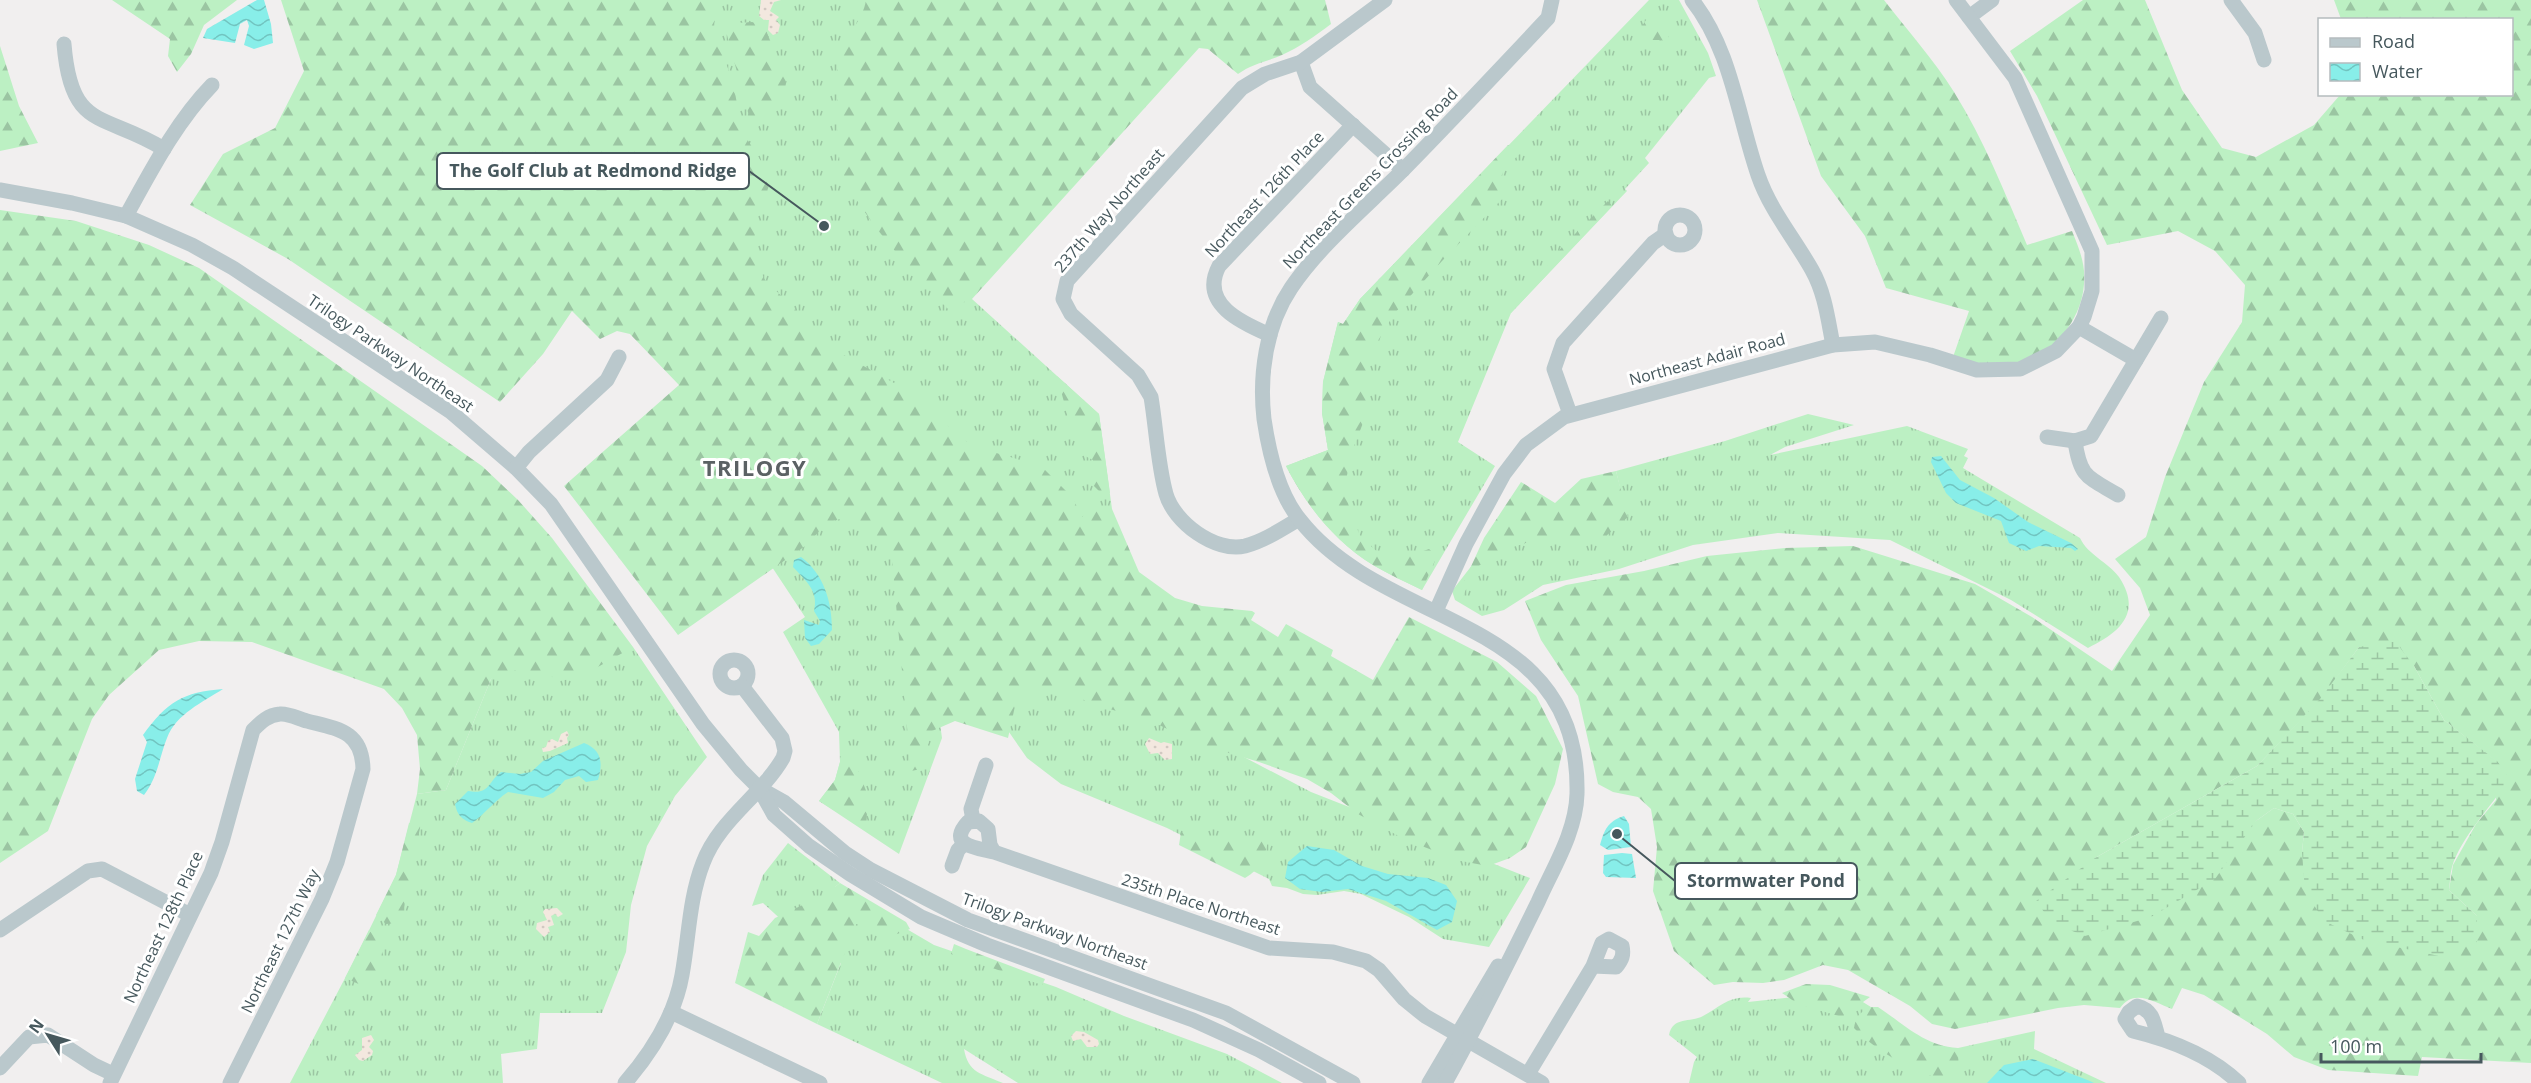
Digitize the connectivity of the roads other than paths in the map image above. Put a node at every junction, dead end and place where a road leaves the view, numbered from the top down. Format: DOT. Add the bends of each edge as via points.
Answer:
graph roads {
  1 [pos="1385,0"];
  2 [pos="1552,0"];
  3 [pos="1692,0"];
  4 [pos="1956,0"];
  5 [pos="1992,0"];
  6 [pos="2231,0"];
  7 [pos="1969,17"];
  8 [pos="64,44"];
  9 [pos="2264,60"];
  10 [pos="1301,62"];
  11 [pos="212,85"];
  12 [pos="1353,125"];
  13 [pos="164,149"];
  14 [pos="1403,170"];
  15 [pos="0,190"];
  16 [pos="126,216"];
  17 [pos="1666,234"];
  18 [pos="2161,318"];
  19 [pos="2079,327"];
  20 [pos="1270,335"];
  21 [pos="1833,345"];
  22 [pos="619,357"];
  23 [pos="2136,360"];
  24 [pos="1570,414"];
  25 [pos="2047,437"];
  26 [pos="2075,441"];
  27 [pos="516,468"];
  28 [pos="2118,495"];
  29 [pos="1299,519"];
  30 [pos="1436,611"];
  31 [pos="742,686"];
  32 [pos="265,718"];
  33 [pos="987,765"];
  34 [pos="759,788"];
  35 [pos="974,820"];
  36 [pos="964,844"];
  37 [pos="994,852"];
  38 [pos="952,866"];
  39 [pos="190,915"];
  40 [pos="0,930"];
  41 [pos="1593,966"];
  42 [pos="671,1012"];
  43 [pos="1462,1037"];
  44 [pos="2158,1037"];
  45 [pos="0,1068"];
  46 [pos="1528,1074"];
  47 [pos="111,1078"];
  48 [pos="230,1083"];
  49 [pos="625,1083"];
  50 [pos="820,1083"];
  51 [pos="1319,1083"];
  52 [pos="1353,1083"];
  53 [pos="1429,1083"];
  54 [pos="1445,1083"];
  55 [pos="1542,1083"];
  56 [pos="2239,1083"];
  1 -- 10 [label="street, 237th Way Northeast"];
  2 -- 14 [label="street, Northeast Greens Crossing Road" via="1548,18"];
  3 -- 21 [label="street" via="1716,39 1759,176 1780,222 1817,281"];
  4 -- 7 [label="street"];
  5 -- 7 [label="street"];
  6 -- 9 [label="street" via="2255,33"];
  7 -- 19 [label="street" via="2014,78 2092,250 2092,291"];
  8 -- 13 [label="street" via="72,92 87,112"];
  10 -- 12 [label="street" via="1310,87"];
  10 -- 29 [label="street, 237th Way Northeast" via="1265,74 1242,88 1067,280 1063,299 1071,314 1147,387 1166,495 1183,522 1211,543 1243,547"];
  11 -- 13 [label="street" via="196,101"];
  12 -- 14 [label="street"];
  12 -- 20 [label="street, Northeast 126th Place" via="1219,266 1214,276 1215,295 1220,304 1238,319"];
  13 -- 16 [label="street"];
  14 -- 20 [label="street, Northeast Greens Crossing Road" via="1290,289"];
  15 -- 16 [label="street, Trilogy Parkway Northeast"];
  16 -- 27 [label="street, Trilogy Parkway Northeast" via="233,268 451,412"];
  17 -- 24 [label="street" via="1653,243 1563,343 1554,369"];
  18 -- 23 [label="street"];
  19 -- 21 [label="street, Northeast Adair Road" via="2056,351 2020,369 1977,370 1875,342"];
  19 -- 23 [label="street"];
  20 -- 29 [label="street, Northeast Greens Crossing Road" via="1263,381 1266,435 1276,471"];
  21 -- 24 [label="street, Northeast Adair Road"];
  22 -- 27 [label="street" via="607,380"];
  23 -- 26 [label="street" via="2091,436"];
  24 -- 30 [label="street, Northeast Adair Road" via="1526,445 1504,474"];
  25 -- 26 [label="street"];
  26 -- 28 [label="street" via="2078,464 2086,476"];
  27 -- 34 [label="street, Trilogy Parkway Northeast" via="557,513 703,724"];
  29 -- 30 [label="street, Northeast Greens Crossing Road" via="1342,560 1368,578"];
  30 -- 43 [label="street, Northeast Greens Crossing Road" via="1503,647 1552,696 1573,752 1577,798 1567,840 1539,899"];
  31 -- 34 [label="street" via="784,744 783,758"];
  32 -- 39 [label="street, Northeast 128th Place" via="253,730 222,842"];
  32 -- 48 [label="street, Northeast 127th Way" via="281,714 342,730 363,753 363,769 337,862 322,899"];
  33 -- 35 [label="street" via="971,808"];
  34 -- 42 [label="street" via="727,824 703,861 694,890 682,977"];
  34 -- 51 [label="street, Trilogy Parkway Northeast" via="774,815 809,846 921,917 1203,1024"];
  34 -- 52 [label="street, Trilogy Parkway Northeast" via="784,802 862,864 958,916 1226,1013"];
  35 -- 36 [label="street" via="961,832"];
  35 -- 37 [label="street" via="988,829"];
  36 -- 37 [label="street, 235th Place Northeast"];
  36 -- 38 [label="street"];
  37 -- 43 [label="street, 235th Place Northeast" via="1269,948 1333,952 1366,962 1425,1016"];
  39 -- 40 [label="street" via="88,871"];
  39 -- 47 [label="street, Northeast 128th Place"];
  41 -- 46 [label="street"];
  42 -- 49 [label="street"];
  42 -- 50 [label="street"];
  43 -- 46 [label="street, 235th Place Northeast"];
  43 -- 53 [label="street, Northeast Greens Crossing Road"];
  43 -- 54 [label="street, Northeast Greens Crossing Road"];
  44 -- 56 [label="street" via="2200,1055"];
  45 -- 47 [label="street" via="29,1037 48,1035"];
  46 -- 55 [label="street, 235th Place Northeast"];
}
